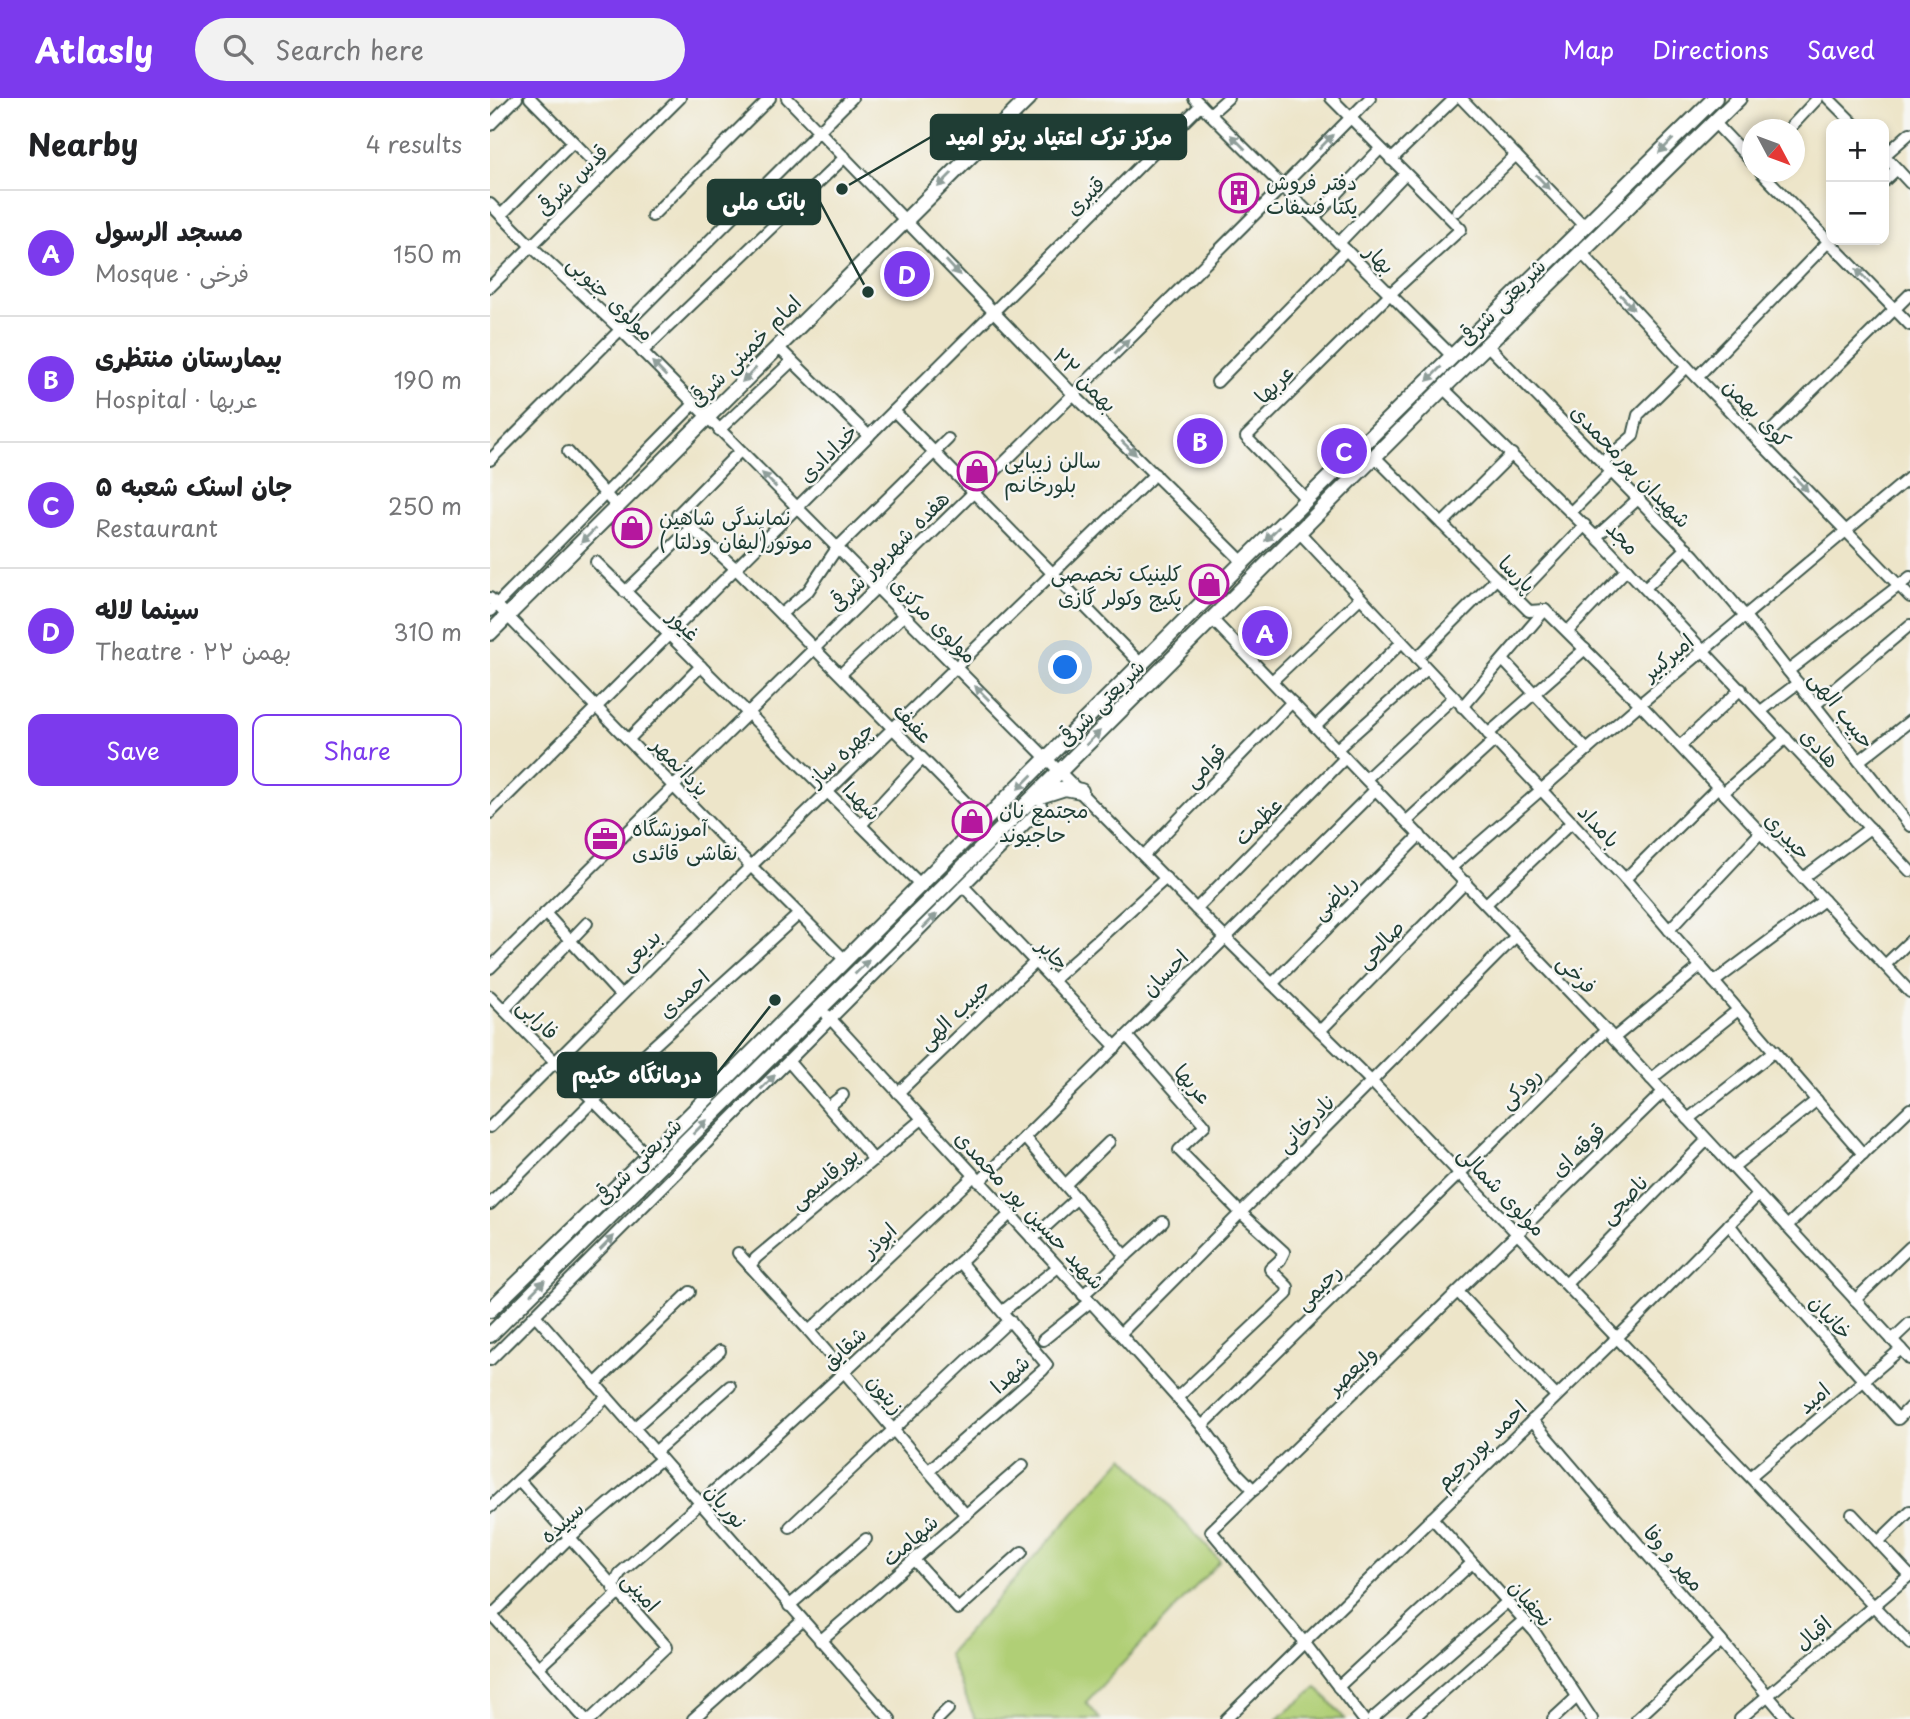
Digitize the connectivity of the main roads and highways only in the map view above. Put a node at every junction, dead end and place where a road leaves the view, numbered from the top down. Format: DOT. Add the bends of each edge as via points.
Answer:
graph roads {
  1 [pos="1029,98"];
  2 [pos="1715,98"];
  3 [pos="1739,98"];
  4 [pos="490,633"];
  5 [pos="1104,703"];
  6 [pos="1115,716"];
  7 [pos="1081,792"];
  8 [pos="1005,802"];
  9 [pos="1036,804"];
  10 [pos="1017,813"];
  11 [pos="490,1310"];
  12 [pos="490,1335"];
  1 -- 4 [label="main road, امام خمینی شرقی, one-way"];
  2 -- 5 [label="main road, شریعتی شرقی, one-way"];
  3 -- 6 [label="main road, شریعتی شرقی"];
  5 -- 6 [label="main road" via="1106,713"];
  5 -- 8 [label="main road, شریعتی شرقی, one-way"];
  9 -- 6 [label="main road, شریعتی شرقی, one-way" via="1061,770"];
  7 -- 9 [label="main road" via="1053,790"];
  8 -- 10 [label="main road"];
  8 -- 11 [label="main road, شریعتی شرقی"];
  9 -- 10 [label="main road, شریعتی شرقی"];
  12 -- 10 [label="main road, شریعتی شرقی, one-way" via="820,1008 990,850"];
}
